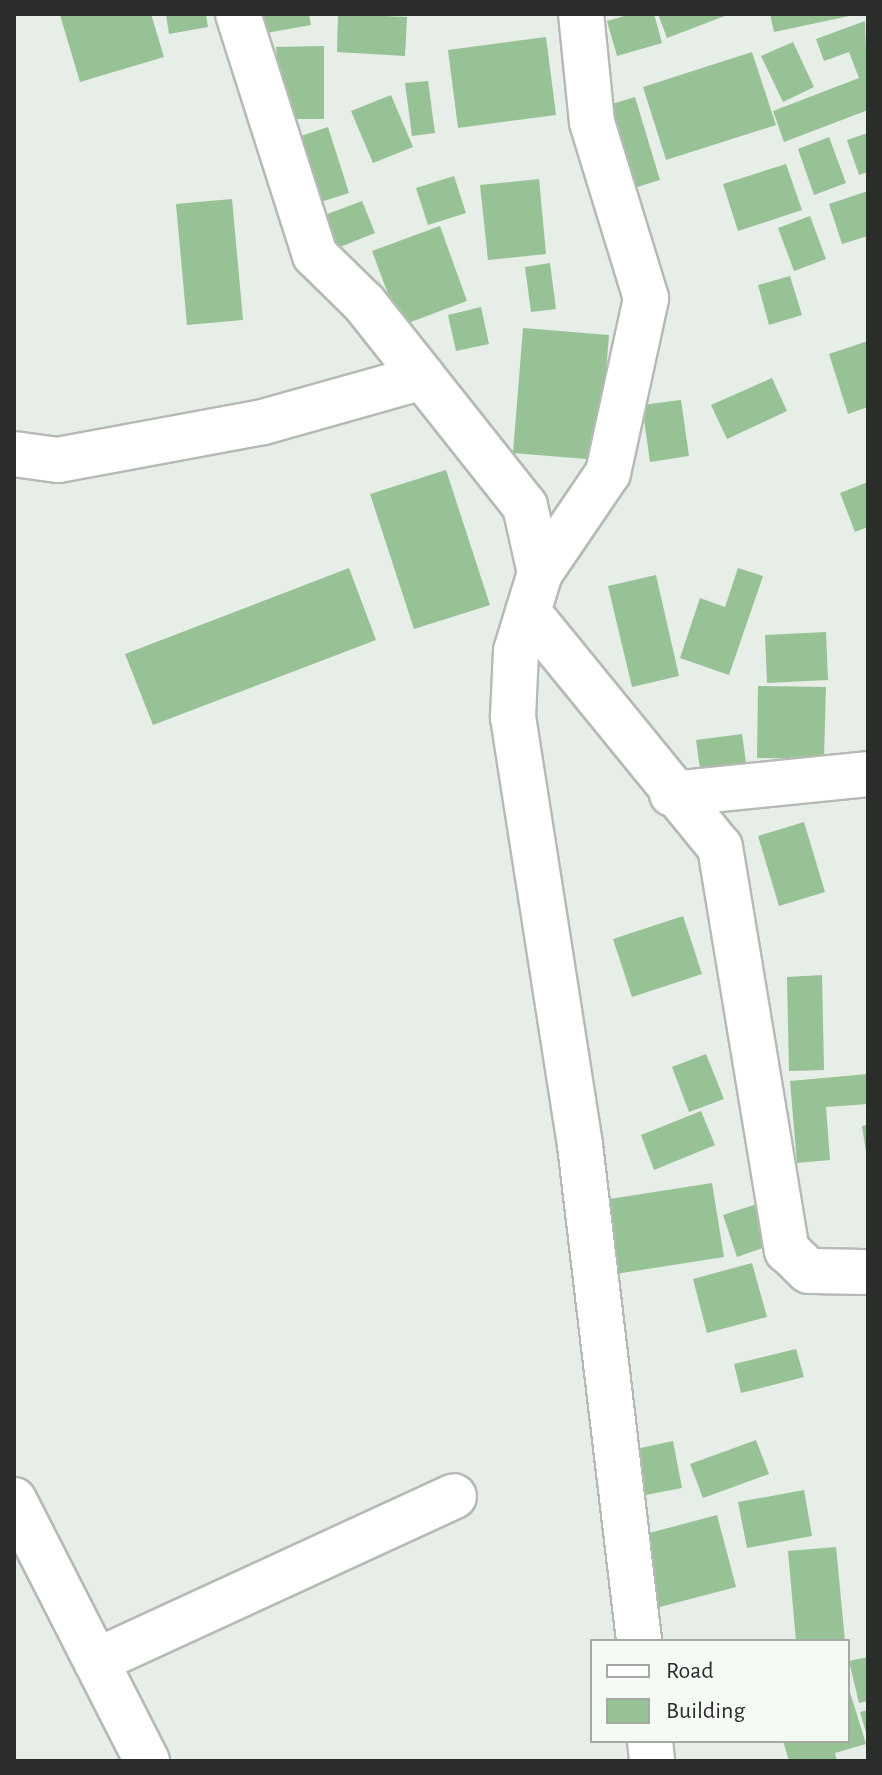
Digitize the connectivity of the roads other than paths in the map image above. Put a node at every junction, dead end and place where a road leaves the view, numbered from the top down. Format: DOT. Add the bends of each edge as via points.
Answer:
graph roads {
  1 [pos="238,14"];
  2 [pos="581,14"];
  3 [pos="423,377"];
  4 [pos="14,454"];
  5 [pos="534,592"];
  6 [pos="868,774"];
  7 [pos="672,794"];
  8 [pos="868,1272"];
  9 [pos="454,1496"];
  10 [pos="14,1500"];
  11 [pos="639,1639"];
  12 [pos="96,1661"];
  13 [pos="135,1758"];
  1 -- 3 [label="street" via="315,255"];
  2 -- 5 [label="street" via="592,122 646,298 608,473"];
  3 -- 4 [label="street" via="249,425 58,460"];
  3 -- 5 [label="street" via="525,506"];
  5 -- 7 [label="street"];
  5 -- 11 [label="street" via="516,651 513,717 580,1145"];
  6 -- 7 [label="street"];
  7 -- 8 [label="street" via="712,833 725,860 787,1250 809,1271"];
  9 -- 12 [label="street"];
  10 -- 12 [label="street"];
  12 -- 13 [label="street"];
}
